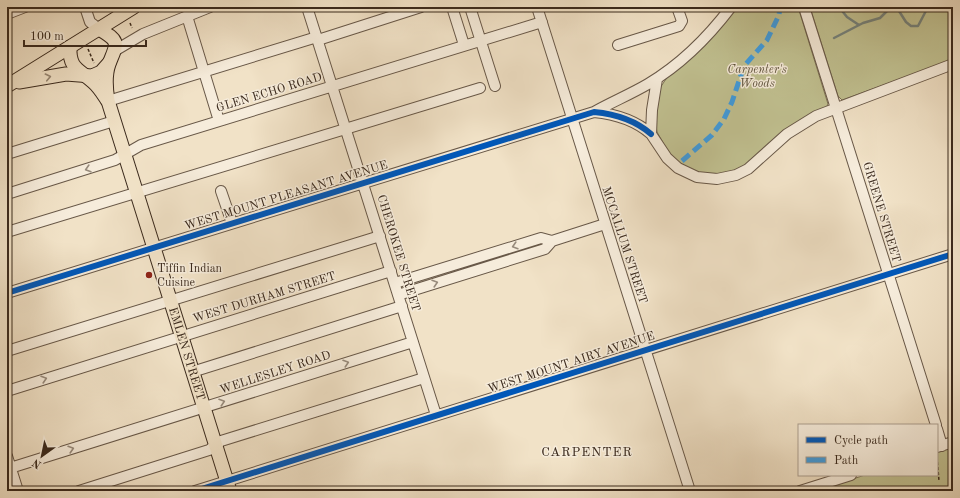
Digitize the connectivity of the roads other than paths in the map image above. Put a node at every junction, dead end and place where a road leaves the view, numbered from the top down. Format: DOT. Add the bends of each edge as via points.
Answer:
graph roads {
  1 [pos="25,7"];
  2 [pos="85,7"];
  3 [pos="134,7"];
  4 [pos="210,7"];
  5 [pos="307,7"];
  6 [pos="422,7"];
  7 [pos="452,7"];
  8 [pos="470,7"];
  9 [pos="677,7"];
  10 [pos="731,7"];
  11 [pos="804,7"];
  12 [pos="540,8"];
  13 [pos="7,14"];
  14 [pos="187,16"];
  15 [pos="542,22"];
  16 [pos="99,29"];
  17 [pos="317,38"];
  18 [pos="481,40"];
  19 [pos="464,45"];
  20 [pos="618,45"];
  21 [pos="70,47"];
  22 [pos="116,50"];
  23 [pos="110,64"];
  24 [pos="953,64"];
  25 [pos="204,71"];
  26 [pos="92,73"];
  27 [pos="657,78"];
  28 [pos="8,83"];
  29 [pos="332,86"];
  30 [pos="495,86"];
  31 [pos="480,88"];
  32 [pos="108,101"];
  33 [pos="836,108"];
  34 [pos="594,112"];
  35 [pos="572,118"];
  36 [pos="114,121"];
  37 [pos="219,121"];
  38 [pos="346,129"];
  39 [pos="651,134"];
  40 [pos="7,154"];
  41 [pos="124,154"];
  42 [pos="363,183"];
  43 [pos="221,191"];
  44 [pos="7,194"];
  45 [pos="137,194"];
  46 [pos="232,223"];
  47 [pos="605,224"];
  48 [pos="7,232"];
  49 [pos="380,236"];
  50 [pos="552,241"];
  51 [pos="153,247"];
  52 [pos="953,254"];
  53 [pos="474,259"];
  54 [pos="477,270"];
  55 [pos="391,271"];
  56 [pos="888,274"];
  57 [pos="395,283"];
  58 [pos="7,292"];
  59 [pos="398,295"];
  60 [pos="170,300"];
  61 [pos="402,306"];
  62 [pos="181,336"];
  63 [pos="413,342"];
  64 [pos="645,350"];
  65 [pos="7,351"];
  66 [pos="192,372"];
  67 [pos="424,378"];
  68 [pos="7,391"];
  69 [pos="204,408"];
  70 [pos="436,416"];
  71 [pos="936,424"];
  72 [pos="938,435"];
  73 [pos="953,442"];
  74 [pos="216,445"];
  75 [pos="940,447"];
  76 [pos="7,456"];
  77 [pos="9,468"];
  78 [pos="849,476"];
  79 [pos="228,486"];
  80 [pos="819,488"];
  81 [pos="18,491"];
  82 [pos="79,491"];
  83 [pos="195,491"];
  84 [pos="690,491"];
  85 [pos="800,491"];
  1 -- 13 [label="street"];
  2 -- 16 [label="street" via="90,22"];
  3 -- 16 [label="main road"];
  4 -- 14 [label="street"];
  5 -- 17 [label="street, CHEROKEE STREET"];
  6 -- 17 [label="street"];
  7 -- 19 [label="street"];
  8 -- 18 [label="street"];
  9 -- 20 [label="street" via="682,21 679,26"];
  10 -- 27 [label="street" via="695,47"];
  11 -- 33 [label="street, GREENE STREET"];
  12 -- 15 [label="street, MCCALLUM STREET"];
  14 -- 22 [label="street" via="143,34"];
  14 -- 25 [label="street"];
  15 -- 18 [label="street, GLEN ECHO ROAD"];
  15 -- 35 [label="street, MCCALLUM STREET"];
  16 -- 21 [label="main road"];
  16 -- 22 [label="main road" via="114,40"];
  17 -- 25 [label="street"];
  17 -- 29 [label="street, CHEROKEE STREET"];
  18 -- 19 [label="street, GLEN ECHO ROAD"];
  18 -- 30 [label="street"];
  19 -- 29 [label="street, GLEN ECHO ROAD"];
  21 -- 26 [label="main road, EMLEN STREET" via="73,65"];
  21 -- 28 [label="main road"];
  22 -- 23 [label="main road, EMLEN STREET"];
  23 -- 26 [label="main road" via="101,72"];
  23 -- 32 [label="main road, EMLEN STREET" via="106,83"];
  24 -- 33 [label="street"];
  25 -- 32 [label="street"];
  25 -- 37 [label="street"];
  28 -- 26 [label="main road, one-way" via="66,74"];
  26 -- 32 [label="main road, EMLEN STREET"];
  27 -- 34 [label="street"];
  27 -- 39 [label="street"];
  29 -- 37 [label="street, GLEN ECHO ROAD"];
  29 -- 38 [label="street, CHEROKEE STREET"];
  31 -- 38 [label="street"];
  32 -- 36 [label="main road, EMLEN STREET"];
  33 -- 39 [label="street" via="794,128 748,169 723,178 697,177 678,168 667,158"];
  33 -- 56 [label="street, GREENE STREET"];
  34 -- 35 [label="street, WEST MOUNT PLEASANT AVENUE"];
  34 -- 39 [label="street" via="626,119"];
  35 -- 42 [label="street, WEST MOUNT PLEASANT AVENUE"];
  35 -- 47 [label="street, MCCALLUM STREET"];
  36 -- 40 [label="street"];
  36 -- 41 [label="main road, EMLEN STREET"];
  37 -- 41 [label="street, GLEN ECHO ROAD" via="141,145"];
  38 -- 42 [label="street, CHEROKEE STREET"];
  38 -- 45 [label="street"];
  41 -- 44 [label="street, GLEN ECHO ROAD, one-way" via="115,160"];
  41 -- 45 [label="main road, EMLEN STREET"];
  42 -- 46 [label="street, WEST MOUNT PLEASANT AVENUE"];
  42 -- 49 [label="street, CHEROKEE STREET"];
  43 -- 46 [label="street"];
  45 -- 48 [label="street"];
  45 -- 51 [label="main road, EMLEN STREET"];
  46 -- 51 [label="street, WEST MOUNT PLEASANT AVENUE"];
  47 -- 50 [label="street"];
  47 -- 64 [label="street, MCCALLUM STREET"];
  49 -- 55 [label="street, CHEROKEE STREET"];
  49 -- 60 [label="street"];
  50 -- 53 [label="street, one-way" via="541,238"];
  50 -- 54 [label="street" via="545,249"];
  51 -- 58 [label="street, WEST MOUNT PLEASANT AVENUE"];
  51 -- 60 [label="main road, EMLEN STREET"];
  52 -- 56 [label="street, WEST MOUNT AIRY AVENUE"];
  53 -- 54 [label="street"];
  53 -- 57 [label="street"];
  59 -- 54 [label="street, one-way"];
  55 -- 57 [label="street, CHEROKEE STREET"];
  55 -- 62 [label="street, WEST DURHAM STREET"];
  56 -- 64 [label="street, WEST MOUNT AIRY AVENUE"];
  56 -- 71 [label="street, GREENE STREET"];
  57 -- 59 [label="street, CHEROKEE STREET"];
  59 -- 61 [label="street, CHEROKEE STREET"];
  60 -- 62 [label="main road, EMLEN STREET"];
  60 -- 65 [label="street"];
  61 -- 63 [label="street, CHEROKEE STREET"];
  61 -- 66 [label="street"];
  62 -- 66 [label="main road, EMLEN STREET"];
  68 -- 62 [label="street, WEST DURHAM STREET, one-way"];
  63 -- 67 [label="street, CHEROKEE STREET"];
  69 -- 63 [label="street, WELLESLEY ROAD, one-way"];
  64 -- 70 [label="street, WEST MOUNT AIRY AVENUE"];
  64 -- 84 [label="street, MCCALLUM STREET"];
  66 -- 69 [label="main road, EMLEN STREET"];
  67 -- 70 [label="street, CHEROKEE STREET"];
  67 -- 74 [label="street" via="221,441"];
  69 -- 74 [label="main road, EMLEN STREET"];
  77 -- 69 [label="street, WELLESLEY ROAD, one-way"];
  70 -- 79 [label="street, WEST MOUNT AIRY AVENUE"];
  72 -- 75 [label="street"];
  73 -- 75 [label="street"];
  74 -- 79 [label="main road, EMLEN STREET"];
  74 -- 82 [label="street" via="209,450"];
  76 -- 77 [label="street"];
  77 -- 81 [label="street"];
  78 -- 80 [label="street"];
  79 -- 83 [label="street, WEST MOUNT AIRY AVENUE"];
  80 -- 85 [label="street"];
}
